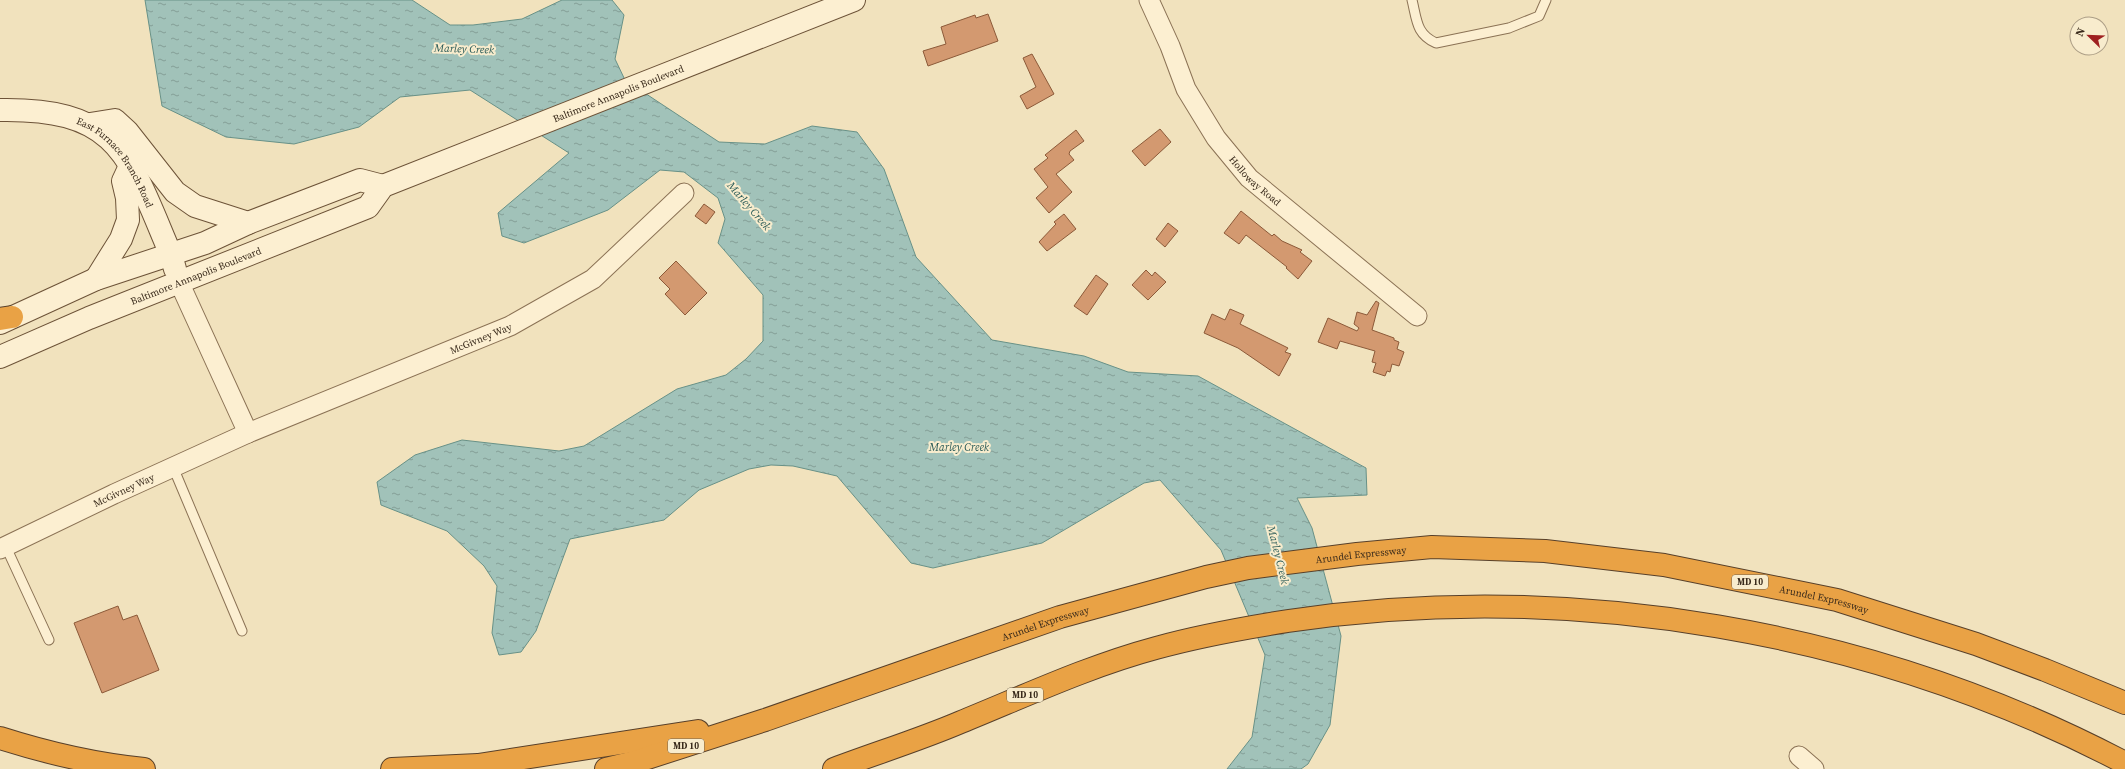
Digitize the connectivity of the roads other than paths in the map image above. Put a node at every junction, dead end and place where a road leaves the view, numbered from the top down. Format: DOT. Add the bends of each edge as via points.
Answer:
graph roads {
  1 [pos="854,0"];
  2 [pos="1149,0"];
  3 [pos="1412,0"];
  4 [pos="1546,0"];
  5 [pos="0,110"];
  6 [pos="90,124"];
  7 [pos="131,164"];
  8 [pos="383,186"];
  9 [pos="684,194"];
  10 [pos="248,223"];
  11 [pos="171,254"];
  12 [pos="96,279"];
  13 [pos="179,282"];
  14 [pos="1417,316"];
  15 [pos="4,320"];
  16 [pos="0,357"];
  17 [pos="248,433"];
  18 [pos="173,467"];
  19 [pos="3,548"];
  20 [pos="242,631"];
  21 [pos="49,640"];
  22 [pos="2125,703"];
  23 [pos="765,720"];
  24 [pos="0,738"];
  25 [pos="1799,756"];
  26 [pos="2125,763"];
  27 [pos="144,769"];
  28 [pos="392,769"];
  29 [pos="606,769"];
  30 [pos="834,769"];
  31 [pos="1814,769"];
  1 -- 8 [label="main road, Baltimore Annapolis Boulevard"];
  2 -- 14 [label="street, Holloway Road" via="1186,89 1216,138 1249,178"];
  3 -- 4 [label="lane" via="1420,29 1425,38 1436,44 1509,28 1540,16"];
  5 -- 6 [label="main road, East Furnace Branch Road" via="52,112"];
  6 -- 7 [label="main road, East Furnace Branch Road" via="118,146"];
  6 -- 10 [label="main road" via="115,120 127,131 175,192 195,206"];
  7 -- 11 [label="main road, East Furnace Branch Road"];
  7 -- 12 [label="main road" via="124,182 128,220 121,239"];
  8 -- 10 [label="main road" via="360,180"];
  8 -- 13 [label="main road, Baltimore Annapolis Boulevard" via="368,208"];
  9 -- 17 [label="street, McGivney Way" via="593,279 510,326"];
  10 -- 11 [label="main road" via="205,243"];
  11 -- 12 [label="main road"];
  11 -- 13 [label="main road, East Furnace Branch Road"];
  12 -- 15 [label="main road"];
  13 -- 16 [label="main road, Baltimore Annapolis Boulevard"];
  13 -- 17 [label="street"];
  17 -- 18 [label="street, McGivney Way"];
  18 -- 19 [label="street, McGivney Way"];
  18 -- 20 [label="lane"];
  19 -- 21 [label="lane"];
  22 -- 23 [label="highway, Arundel Expressway / MD 10" via="1976,644 1837,600 1664,565 1545,551 1432,547 1248,568 1206,577 1060,617"];
  23 -- 28 [label="highway" via="478,764"];
  23 -- 29 [label="highway, Arundel Expressway / MD 10"];
  24 -- 27 [label="highway" via="45,752 112,766"];
  25 -- 31 [label="street"];
  26 -- 30 [label="highway, MD 10" via="1980,697 1885,665 1824,648 1769,636 1655,618 1538,608 1451,607 1376,611 1305,619 1220,633 1154,648 1046,686 959,723"];
}
